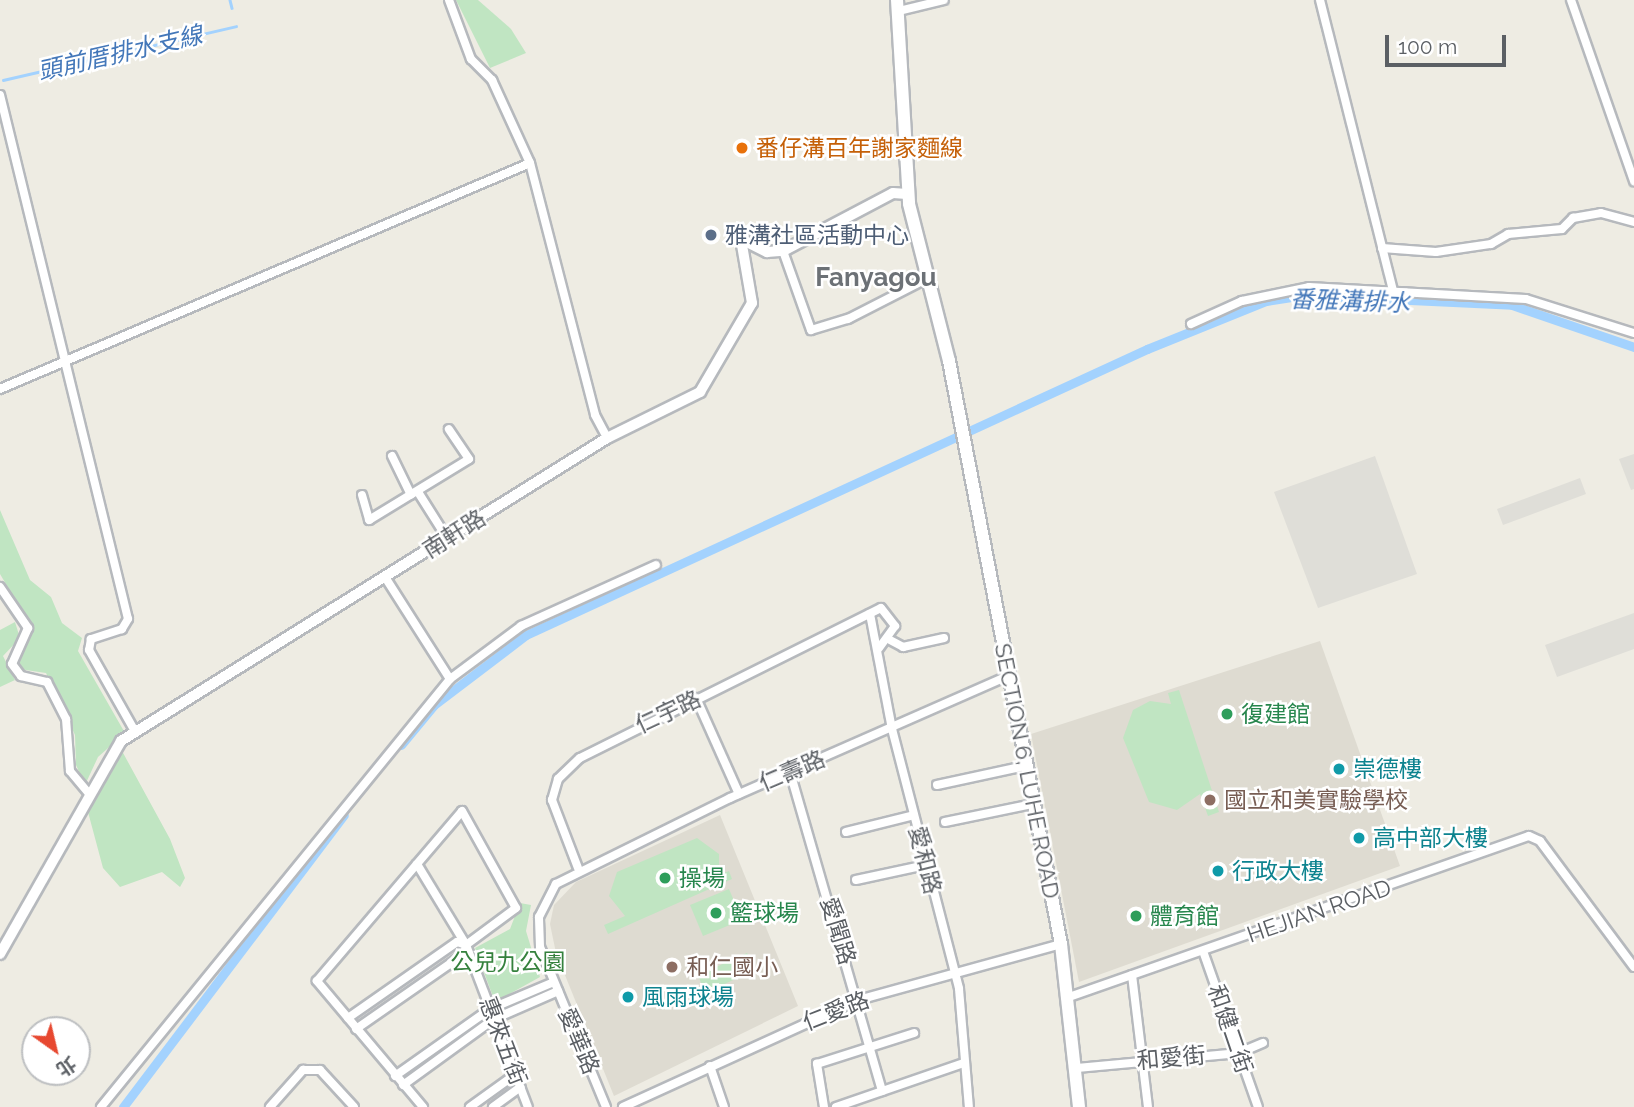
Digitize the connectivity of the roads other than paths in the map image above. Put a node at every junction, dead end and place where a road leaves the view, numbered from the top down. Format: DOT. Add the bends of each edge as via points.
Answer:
graph roads {
  1 [pos="449,0"];
  2 [pos="944,0"];
  3 [pos="1320,0"];
  4 [pos="1571,0"];
  5 [pos="898,5"];
  6 [pos="0,95"];
  7 [pos="530,163"];
  8 [pos="1634,181"];
  9 [pos="907,194"];
  10 [pos="1634,222"];
  11 [pos="1381,248"];
  12 [pos="783,251"];
  13 [pos="928,278"];
  14 [pos="1393,290"];
  15 [pos="1191,324"];
  16 [pos="1634,334"];
  17 [pos="66,361"];
  18 [pos="0,390"];
  19 [pos="449,429"];
  20 [pos="607,438"];
  21 [pos="392,456"];
  22 [pos="414,494"];
  23 [pos="362,495"];
  24 [pos="447,538"];
  25 [pos="656,565"];
  26 [pos="385,577"];
  27 [pos="0,587"];
  28 [pos="870,614"];
  29 [pos="944,638"];
  30 [pos="890,640"];
  31 [pos="879,649"];
  32 [pos="1008,676"];
  33 [pos="450,679"];
  34 [pos="696,698"];
  35 [pos="892,729"];
  36 [pos="135,733"];
  37 [pos="1025,766"];
  38 [pos="790,772"];
  39 [pos="937,785"];
  40 [pos="739,794"];
  41 [pos="90,795"];
  42 [pos="1032,804"];
  43 [pos="914,815"];
  44 [pos="945,822"];
  45 [pos="846,832"];
  46 [pos="417,864"];
  47 [pos="926,865"];
  48 [pos="578,868"];
  49 [pos="856,880"];
  50 [pos="1061,944"];
  51 [pos="466,946"];
  52 [pos="1203,951"];
  53 [pos="0,954"];
  54 [pos="1634,967"];
  55 [pos="954,973"];
  56 [pos="1132,975"];
  57 [pos="554,982"];
  58 [pos="558,992"];
  59 [pos="1069,997"];
  60 [pos="858,1000"];
  61 [pos="490,1009"];
  62 [pos="348,1018"];
  63 [pos="494,1019"];
  64 [pos="356,1028"];
  65 [pos="914,1033"];
  66 [pos="1263,1043"];
  67 [pos="871,1046"];
  68 [pos="1239,1053"];
  69 [pos="1142,1060"];
  70 [pos="964,1063"];
  71 [pos="710,1066"];
  72 [pos="1077,1068"];
  73 [pos="516,1074"];
  74 [pos="396,1076"];
  75 [pos="403,1085"];
  76 [pos="521,1087"];
  77 [pos="883,1091"];
  78 [pos="101,1107"];
  79 [pos="270,1107"];
  80 [pos="354,1107"];
  81 [pos="423,1107"];
  82 [pos="470,1107"];
  83 [pos="493,1107"];
  84 [pos="528,1107"];
  85 [pos="606,1107"];
  86 [pos="623,1107"];
  87 [pos="724,1107"];
  88 [pos="824,1107"];
  89 [pos="836,1107"];
  90 [pos="969,1107"];
  91 [pos="1079,1107"];
  92 [pos="1147,1107"];
  93 [pos="1258,1107"];
  1 -- 7 [label="street" via="471,59 492,80"];
  2 -- 5 [label="street"];
  3 -- 11 [label="street"];
  4 -- 8 [label="street"];
  5 -- 9 [label="main road, SECTION 6, LUHE ROAD"];
  6 -- 17 [label="street"];
  7 -- 17 [label="street"];
  7 -- 20 [label="street" via="595,415"];
  9 -- 12 [label="street" via="893,193"];
  9 -- 13 [label="main road, SECTION 6, LUHE ROAD"];
  10 -- 11 [label="street" via="1601,213 1573,218 1562,229 1508,234 1491,244 1436,252"];
  11 -- 14 [label="street"];
  12 -- 13 [label="street" via="811,330 848,319"];
  12 -- 20 [label="street, 南軒路" via="767,252 741,239 752,303 700,392"];
  13 -- 32 [label="main road, SECTION 6, LUHE ROAD" via="961,423"];
  14 -- 15 [label="street" via="1283,290"];
  14 -- 16 [label="street" via="1526,299"];
  17 -- 18 [label="street"];
  17 -- 36 [label="street" via="128,619 122,629 92,639 89,650"];
  19 -- 22 [label="street" via="469,459"];
  20 -- 24 [label="street, 南軒路"];
  21 -- 22 [label="street"];
  22 -- 23 [label="street" via="369,520"];
  22 -- 24 [label="street"];
  24 -- 26 [label="street, 南軒路"];
  25 -- 33 [label="street" via="521,626"];
  26 -- 33 [label="street"];
  26 -- 36 [label="street, 南軒路"];
  27 -- 41 [label="street" via="28,628 12,664 21,676 47,682 66,719 71,771"];
  28 -- 30 [label="street" via="889,610 895,626"];
  28 -- 31 [label="street, 愛和路"];
  28 -- 34 [label="street, 仁宇路"];
  29 -- 30 [label="street" via="903,648"];
  30 -- 31 [label="street"];
  31 -- 35 [label="street, 愛和路"];
  32 -- 35 [label="street, 仁壽路"];
  32 -- 37 [label="main road, SECTION 6, LUHE ROAD"];
  33 -- 78 [label="street"];
  34 -- 40 [label="street"];
  34 -- 48 [label="street, 仁宇路" via="619,735 558,779 555,819"];
  35 -- 38 [label="street, 仁壽路"];
  35 -- 43 [label="street, 愛和路"];
  36 -- 41 [label="street, 南軒路" via="108,755"];
  37 -- 39 [label="street"];
  37 -- 42 [label="main road, SECTION 6, LUHE ROAD"];
  38 -- 40 [label="street, 仁壽路"];
  38 -- 60 [label="street, 愛聞路"];
  40 -- 48 [label="street, 仁壽路"];
  41 -- 53 [label="street, 南軒路"];
  42 -- 44 [label="street"];
  42 -- 50 [label="main road, SECTION 6, LUHE ROAD"];
  43 -- 45 [label="street"];
  43 -- 47 [label="street, 愛和路"];
  46 -- 51 [label="street, 惠來五街"];
  46 -- 51 [label="street" via="462,811 516,908"];
  46 -- 62 [label="street" via="317,981"];
  47 -- 49 [label="street"];
  47 -- 55 [label="street, 愛和路"];
  48 -- 57 [label="street, 愛華路" via="550,891 539,917 540,947"];
  50 -- 55 [label="street, 仁愛路"];
  50 -- 59 [label="main road, SECTION 6, LUHE ROAD"];
  51 -- 61 [label="street, 惠來五街"];
  51 -- 62 [label="street" via="457,942"];
  51 -- 64 [label="street" via="464,954"];
  52 -- 54 [label="street, HEJIAN ROAD" via="1528,836 1540,841"];
  52 -- 56 [label="street, HEJIAN ROAD"];
  52 -- 68 [label="street, 和健二街"];
  55 -- 60 [label="street, 仁愛路"];
  55 -- 70 [label="street, 愛和路"];
  56 -- 59 [label="street, HEJIAN ROAD"];
  56 -- 69 [label="street"];
  57 -- 58 [label="street, 愛華路"];
  57 -- 61 [label="street"];
  58 -- 63 [label="street"];
  58 -- 85 [label="street, 愛華路"];
  59 -- 72 [label="main road, SECTION 6, LUHE ROAD"];
  60 -- 67 [label="street, 愛聞路"];
  60 -- 71 [label="street, 仁愛路"];
  61 -- 63 [label="street, 惠來五街"];
  61 -- 74 [label="street"];
  62 -- 64 [label="street"];
  63 -- 73 [label="street, 惠來五街"];
  63 -- 75 [label="street"];
  64 -- 74 [label="street"];
  65 -- 67 [label="street"];
  66 -- 68 [label="street, 和愛街"];
  67 -- 77 [label="street, 愛聞路"];
  67 -- 88 [label="street" via="817,1063"];
  68 -- 69 [label="street, 和愛街"];
  68 -- 93 [label="street, 和健二街"];
  69 -- 72 [label="street, 和愛街"];
  69 -- 92 [label="street"];
  70 -- 77 [label="street"];
  70 -- 90 [label="street, 愛和路"];
  71 -- 86 [label="street, 仁愛路"];
  71 -- 87 [label="street"];
  72 -- 91 [label="main road, SECTION 6, LUHE ROAD"];
  73 -- 76 [label="street, 惠來五街"];
  73 -- 82 [label="street"];
  74 -- 75 [label="street"];
  75 -- 81 [label="street"];
  76 -- 83 [label="street"];
  76 -- 84 [label="street, 惠來五街"];
  77 -- 89 [label="street"];
  79 -- 80 [label="street" via="303,1070 320,1070"];
}
